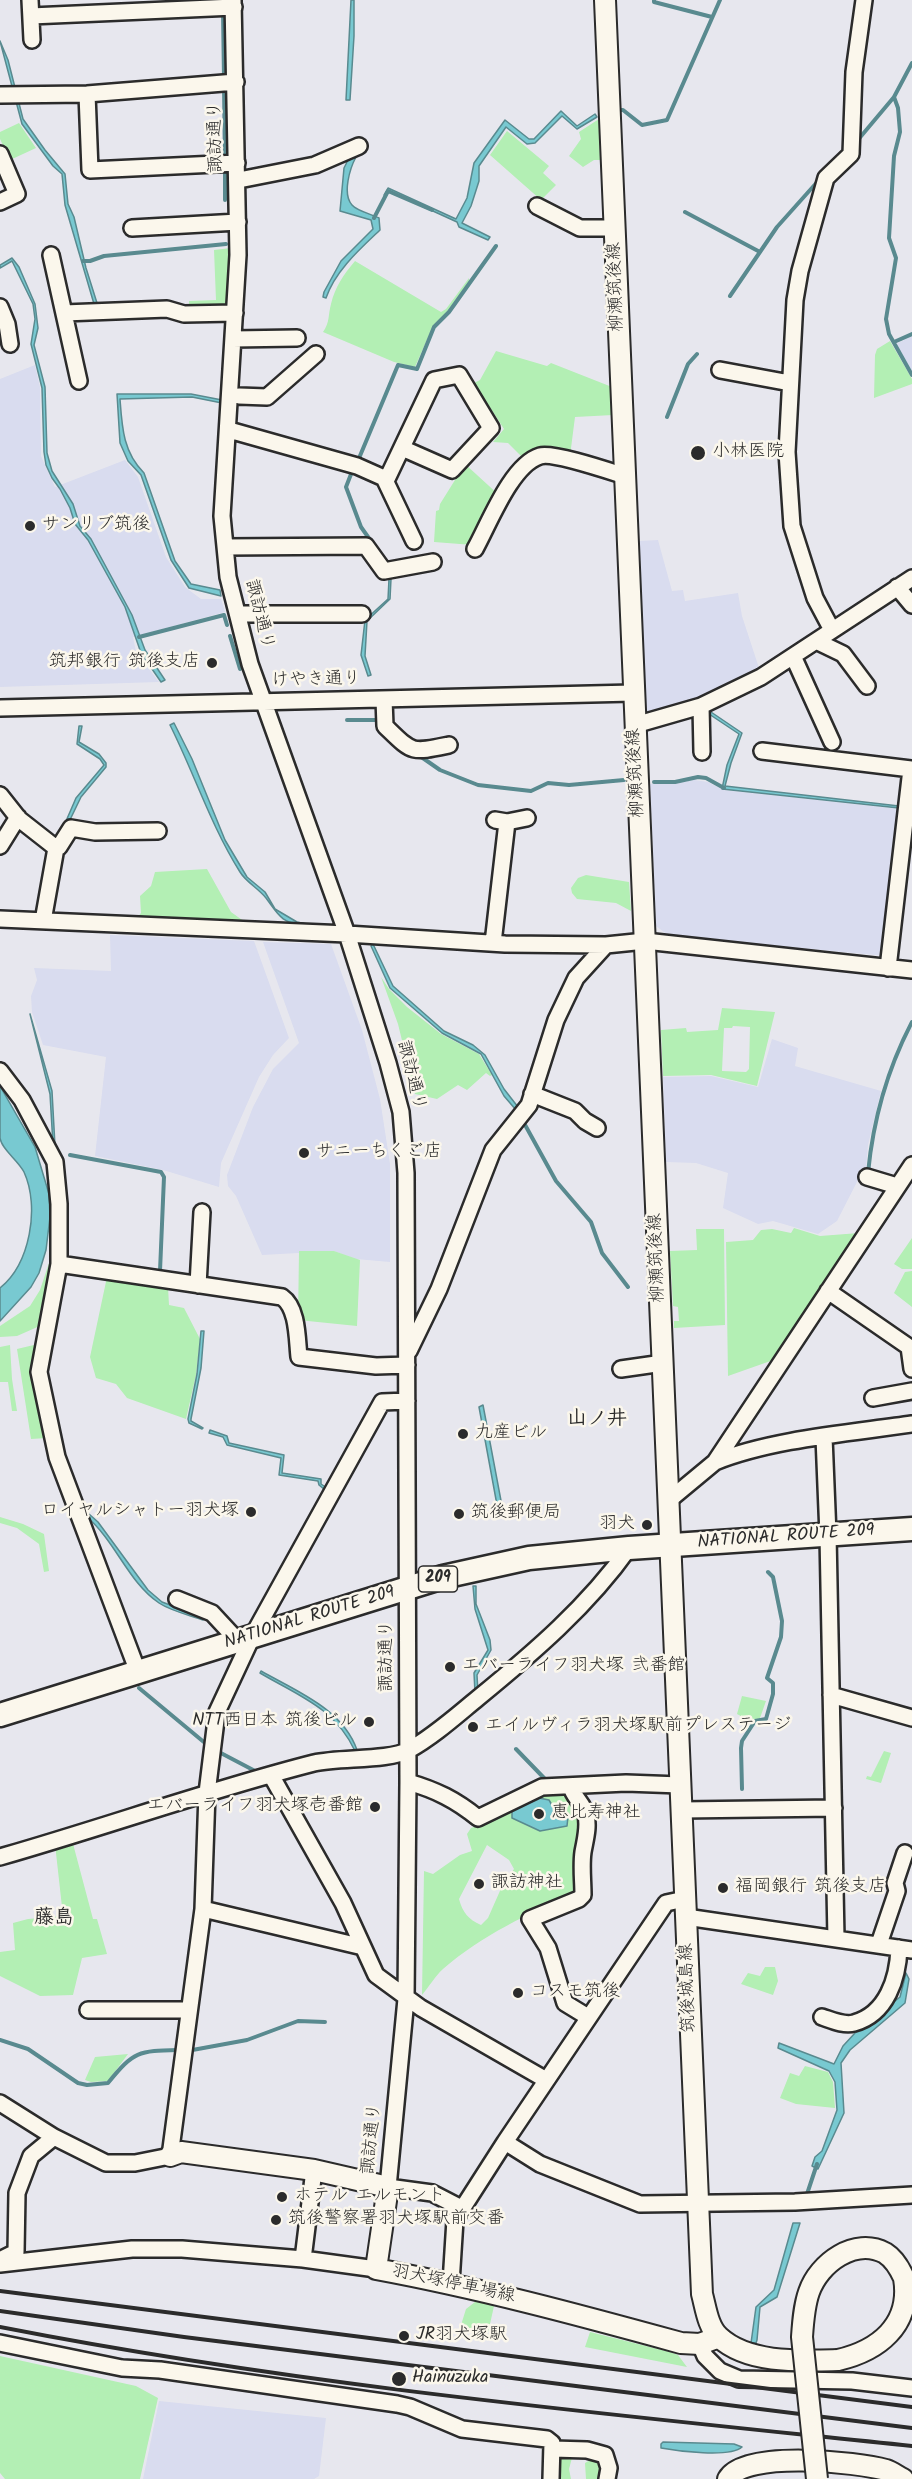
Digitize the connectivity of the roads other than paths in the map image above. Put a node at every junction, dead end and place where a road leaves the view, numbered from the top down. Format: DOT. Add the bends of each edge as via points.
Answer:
graph roads {
  1 [pos="30,0"];
  2 [pos="604,0"];
  3 [pos="864,0"];
  4 [pos="233,3"];
  5 [pos="31,16"];
  6 [pos="32,40"];
  7 [pos="236,82"];
  8 [pos="87,94"];
  9 [pos="0,95"];
  10 [pos="359,146"];
  11 [pos="0,154"];
  12 [pos="237,163"];
  13 [pos="244,179"];
  14 [pos="0,202"];
  15 [pos="537,206"];
  16 [pos="238,222"];
  17 [pos="132,228"];
  18 [pos="615,228"];
  19 [pos="51,255"];
  20 [pos="0,307"];
  21 [pos="64,313"];
  22 [pos="235,313"];
  23 [pos="297,338"];
  24 [pos="233,339"];
  25 [pos="10,344"];
  26 [pos="316,354"];
  27 [pos="720,370"];
  28 [pos="78,381"];
  29 [pos="790,383"];
  30 [pos="239,396"];
  31 [pos="229,430"];
  32 [pos="402,448"];
  33 [pos="625,476"];
  34 [pos="386,481"];
  35 [pos="414,541"];
  36 [pos="225,547"];
  37 [pos="475,549"];
  38 [pos="433,562"];
  39 [pos="912,578"];
  40 [pos="897,587"];
  41 [pos="912,605"];
  42 [pos="238,614"];
  43 [pos="362,614"];
  44 [pos="832,630"];
  45 [pos="816,641"];
  46 [pos="793,656"];
  47 [pos="867,686"];
  48 [pos="633,693"];
  49 [pos="384,699"];
  50 [pos="263,702"];
  51 [pos="701,706"];
  52 [pos="0,708"];
  53 [pos="635,725"];
  54 [pos="832,742"];
  55 [pos="449,745"];
  56 [pos="702,752"];
  57 [pos="762,752"];
  58 [pos="911,768"];
  59 [pos="0,795"];
  60 [pos="18,817"];
  61 [pos="527,818"];
  62 [pos="158,831"];
  63 [pos="0,846"];
  64 [pos="56,848"];
  65 [pos="0,919"];
  66 [pos="43,921"];
  67 [pos="347,934"];
  68 [pos="645,941"];
  69 [pos="493,943"];
  70 [pos="606,945"];
  71 [pos="888,968"];
  72 [pos="912,970"];
  73 [pos="0,1071"];
  74 [pos="532,1094"];
  75 [pos="597,1128"];
  76 [pos="912,1165"];
  77 [pos="867,1176"];
  78 [pos="897,1186"];
  79 [pos="202,1212"];
  80 [pos="59,1264"];
  81 [pos="198,1285"];
  82 [pos="828,1291"];
  83 [pos="407,1359"];
  84 [pos="663,1364"];
  85 [pos="621,1369"];
  86 [pos="912,1369"];
  87 [pos="912,1391"];
  88 [pos="873,1398"];
  89 [pos="407,1401"];
  90 [pos="912,1424"];
  91 [pos="824,1437"];
  92 [pos="716,1462"];
  93 [pos="668,1502"];
  94 [pos="912,1529"];
  95 [pos="828,1535"];
  96 [pos="670,1545"];
  97 [pos="629,1548"];
  98 [pos="407,1589"];
  99 [pos="177,1599"];
  100 [pos="245,1639"];
  101 [pos="138,1672"];
  102 [pos="831,1695"];
  103 [pos="0,1715"];
  104 [pos="912,1718"];
  105 [pos="408,1751"];
  106 [pos="271,1775"];
  107 [pos="408,1782"];
  108 [pos="680,1785"];
  109 [pos="572,1787"];
  110 [pos="207,1793"];
  111 [pos="834,1808"];
  112 [pos="682,1810"];
  113 [pos="905,1853"];
  114 [pos="0,1857"];
  115 [pos="686,1908"];
  116 [pos="203,1909"];
  117 [pos="836,1938"];
  118 [pos="879,1944"];
  119 [pos="363,1947"];
  120 [pos="907,1947"];
  121 [pos="406,1999"];
  122 [pos="88,2010"];
  123 [pos="189,2010"];
  124 [pos="583,2014"];
  125 [pos="822,2017"];
  126 [pos="541,2077"];
  127 [pos="0,2103"];
  128 [pos="54,2136"];
  129 [pos="505,2142"];
  130 [pos="170,2156"];
  131 [pos="314,2170"];
  132 [pos="387,2187"];
  133 [pos="912,2195"];
  134 [pos="698,2203"];
  135 [pos="463,2209"];
  136 [pos="303,2259"];
  137 [pos="0,2262"];
  138 [pos="376,2269"];
  139 [pos="451,2283"];
  140 [pos="710,2341"];
  141 [pos="0,2343"];
  142 [pos="912,2388"];
  143 [pos="553,2449"];
  144 [pos="731,2478"];
  145 [pos="550,2479"];
  146 [pos="607,2479"];
  147 [pos="817,2479"];
  148 [pos="903,2479"];
  1 -- 5 [label="street"];
  2 -- 18 [label="main road, 柳瀬筑後線"];
  3 -- 29 [label="street" via="854,72 851,154 826,178 800,271"];
  4 -- 5 [label="street"];
  4 -- 7 [label="street, 諏訪通り"];
  5 -- 6 [label="street"];
  7 -- 8 [label="street"];
  7 -- 12 [label="street, 諏訪通り"];
  8 -- 9 [label="street"];
  8 -- 12 [label="street" via="90,170"];
  10 -- 13 [label="street" via="315,165"];
  11 -- 14 [label="street" via="17,194"];
  12 -- 16 [label="street, 諏訪通り"];
  15 -- 18 [label="street" via="580,228"];
  16 -- 17 [label="street"];
  16 -- 22 [label="street, 諏訪通り"];
  18 -- 33 [label="main road, 柳瀬筑後線"];
  19 -- 21 [label="street"];
  20 -- 25 [label="street"];
  21 -- 22 [label="street" via="167,309 184,314"];
  21 -- 28 [label="street"];
  22 -- 24 [label="street, 諏訪通り"];
  23 -- 24 [label="street"];
  24 -- 31 [label="street, 諏訪通り"];
  26 -- 30 [label="street" via="267,397"];
  27 -- 29 [label="street"];
  29 -- 44 [label="street" via="787,452 792,526 815,598"];
  31 -- 34 [label="street" via="357,466"];
  31 -- 36 [label="street, 諏訪通り" via="222,516"];
  32 -- 32 [label="street" via="434,380 459,375 491,428 452,470"];
  32 -- 34 [label="street"];
  33 -- 37 [label="street" via="541,455 513,478"];
  33 -- 48 [label="main road, 柳瀬筑後線"];
  34 -- 35 [label="street"];
  36 -- 38 [label="street" via="366,546 384,571"];
  36 -- 42 [label="street, 諏訪通り"];
  39 -- 40 [label="street"];
  40 -- 41 [label="street"];
  40 -- 44 [label="street"];
  42 -- 43 [label="street"];
  42 -- 50 [label="street, 諏訪通り"];
  44 -- 45 [label="street"];
  45 -- 46 [label="street"];
  45 -- 47 [label="street" via="843,654"];
  46 -- 51 [label="street" via="761,677"];
  46 -- 54 [label="street"];
  48 -- 49 [label="street, けやき通り"];
  48 -- 53 [label="main road, 柳瀬筑後線"];
  49 -- 50 [label="street, けやき通り"];
  49 -- 55 [label="street" via="385,726 409,749"];
  50 -- 52 [label="street, けやき通り"];
  50 -- 67 [label="street, 諏訪通り"];
  51 -- 53 [label="street"];
  51 -- 56 [label="street"];
  53 -- 68 [label="main road, 柳瀬筑後線"];
  57 -- 58 [label="street"];
  58 -- 71 [label="street"];
  59 -- 60 [label="street"];
  60 -- 63 [label="street"];
  60 -- 64 [label="street"];
  61 -- 69 [label="street" via="501,821"];
  62 -- 64 [label="street" via="95,832 71,828"];
  64 -- 66 [label="street"];
  65 -- 66 [label="street"];
  66 -- 67 [label="street"];
  67 -- 69 [label="street"];
  67 -- 83 [label="street, 諏訪通り" via="401,1113 406,1173"];
  68 -- 70 [label="street"];
  68 -- 71 [label="street"];
  68 -- 84 [label="main road, 柳瀬筑後線"];
  69 -- 70 [label="street"];
  70 -- 74 [label="street" via="576,978 556,1020"];
  71 -- 72 [label="street"];
  73 -- 80 [label="street" via="22,1100 55,1162"];
  74 -- 75 [label="street" via="575,1111"];
  74 -- 83 [label="street" via="529,1105 493,1150 440,1289"];
  76 -- 78 [label="street"];
  77 -- 78 [label="street"];
  78 -- 82 [label="street"];
  79 -- 81 [label="street"];
  80 -- 81 [label="street"];
  80 -- 101 [label="street" via="39,1372 57,1457"];
  81 -- 83 [label="street" via="288,1301 294,1315 299,1357 376,1366"];
  82 -- 86 [label="street" via="909,1347"];
  82 -- 92 [label="street"];
  83 -- 89 [label="street, 諏訪通り"];
  84 -- 85 [label="street"];
  84 -- 93 [label="main road, 柳瀬筑後線"];
  87 -- 88 [label="street"];
  89 -- 98 [label="street, 諏訪通り"];
  89 -- 100 [label="street" via="382,1401"];
  90 -- 91 [label="street"];
  91 -- 92 [label="street" via="735,1454"];
  91 -- 95 [label="street"];
  92 -- 93 [label="street"];
  93 -- 96 [label="main road, 柳瀬筑後線"];
  94 -- 95 [label="highway, NATIONAL ROUTE 209 / 209"];
  95 -- 96 [label="highway, NATIONAL ROUTE 209 / 209"];
  95 -- 102 [label="street"];
  96 -- 97 [label="highway, NATIONAL ROUTE 209 / 209"];
  96 -- 108 [label="main road, 筑後城島線"];
  97 -- 98 [label="highway, NATIONAL ROUTE 209 / 209" via="529,1558"];
  97 -- 105 [label="street" via="610,1574 538,1649"];
  98 -- 100 [label="highway, NATIONAL ROUTE 209 / 209"];
  98 -- 105 [label="street, 諏訪通り"];
  99 -- 100 [label="street" via="212,1613"];
  100 -- 101 [label="highway, NATIONAL ROUTE 209 / 209"];
  100 -- 110 [label="street" via="216,1712"];
  101 -- 103 [label="highway, NATIONAL ROUTE 209 / 209"];
  102 -- 104 [label="street"];
  102 -- 111 [label="street"];
  105 -- 106 [label="street" via="392,1756 318,1762"];
  105 -- 107 [label="street, 諏訪通り"];
  106 -- 110 [label="street"];
  106 -- 119 [label="street" via="343,1903"];
  107 -- 109 [label="street" via="435,1789 478,1818 542,1787"];
  107 -- 121 [label="street, 諏訪通り"];
  108 -- 109 [label="street"];
  108 -- 112 [label="main road, 筑後城島線"];
  109 -- 124 [label="street" via="586,1816 583,1894 530,1918 548,1948 565,2003"];
  110 -- 114 [label="street"];
  110 -- 116 [label="street"];
  111 -- 112 [label="street"];
  111 -- 117 [label="street"];
  112 -- 115 [label="main road, 筑後城島線"];
  113 -- 118 [label="street"];
  115 -- 117 [label="street"];
  115 -- 129 [label="street" via="666,1903"];
  115 -- 134 [label="main road, 筑後城島線"];
  116 -- 119 [label="street"];
  116 -- 123 [label="street"];
  117 -- 118 [label="street"];
  118 -- 120 [label="street"];
  119 -- 121 [label="street" via="376,1975"];
  120 -- 125 [label="street" via="889,1997 868,2016 853,2024"];
  121 -- 126 [label="street"];
  121 -- 132 [label="street, 諏訪通り"];
  122 -- 123 [label="street"];
  123 -- 130 [label="street"];
  127 -- 128 [label="street"];
  128 -- 130 [label="street" via="106,2163 135,2163"];
  128 -- 137 [label="street" via="31,2156 17,2193 16,2252"];
  129 -- 134 [label="street" via="540,2164 640,2204"];
  129 -- 135 [label="street"];
  130 -- 131 [label="main road" via="181,2152"];
  131 -- 132 [label="main road"];
  131 -- 136 [label="street"];
  132 -- 135 [label="street" via="432,2193"];
  132 -- 138 [label="main road, 羽犬塚停車場線"];
  133 -- 134 [label="street"];
  134 -- 140 [label="main road, 筑後城島線" via="702,2294"];
  135 -- 139 [label="street" via="455,2220"];
  136 -- 137 [label="street" via="132,2249"];
  136 -- 138 [label="street"];
  138 -- 139 [label="main road, 羽犬塚停車場線"];
  139 -- 140 [label="main road, 羽犬塚停車場線" via="681,2343"];
  140 -- 142 [label="street" via="705,2356 720,2371 739,2379 852,2381"];
  140 -- 147 [label="main road, bridge" via="768,2358 838,2360 860,2355 884,2343 907,2311 909,2289 900,2269 886,2253 869,2248 849,2250 825,2265 809,2291 802,2337"];
  141 -- 143 [label="street" via="122,2368 160,2370 410,2407 462,2429 547,2439"];
  143 -- 145 [label="street"];
  143 -- 146 [label="street" via="605,2455"];
  144 -- 148 [label="main road" via="750,2464 776,2461 879,2468"];
}
